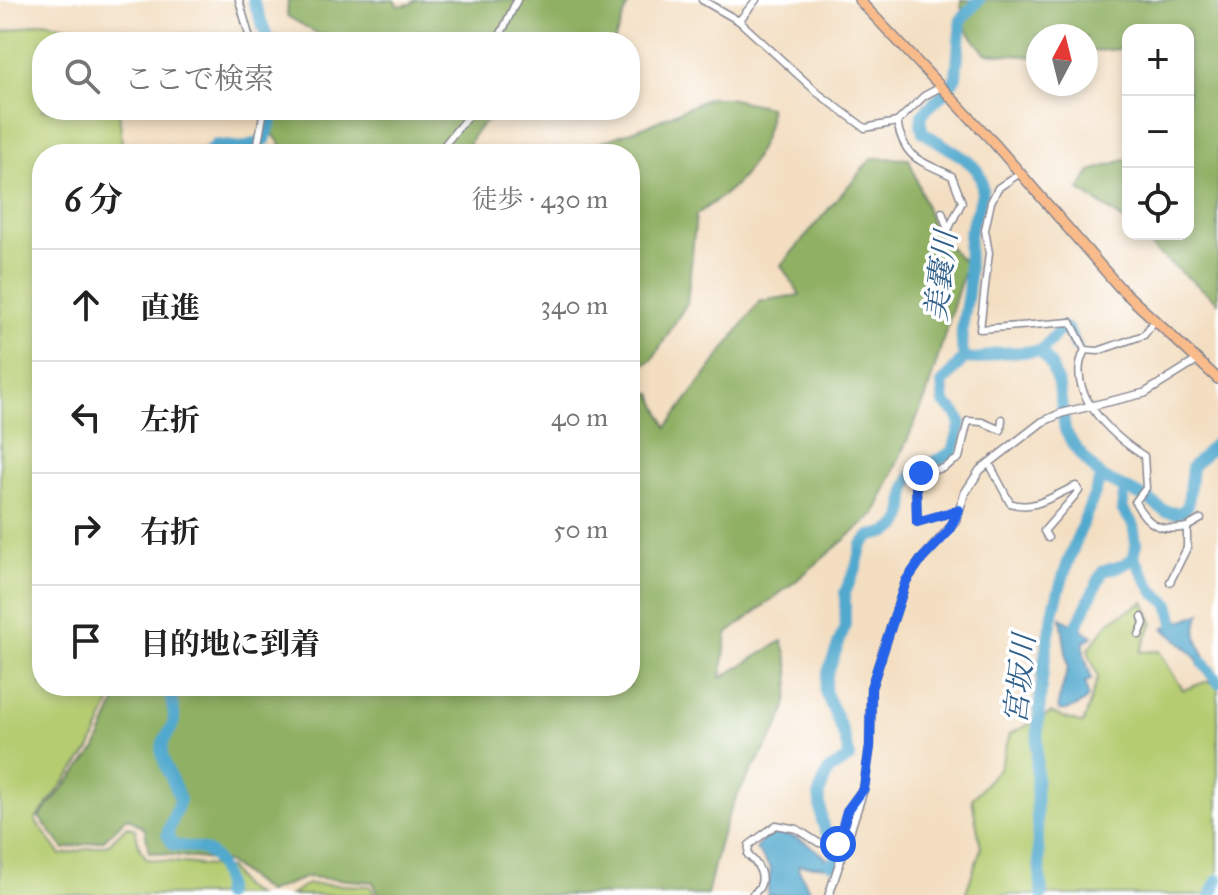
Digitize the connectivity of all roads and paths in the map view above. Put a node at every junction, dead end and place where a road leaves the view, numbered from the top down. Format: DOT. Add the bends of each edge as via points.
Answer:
graph roads {
  1 [pos="239,0"];
  2 [pos="517,0"];
  3 [pos="702,0"];
  4 [pos="756,0"];
  5 [pos="859,0"];
  6 [pos="739,21"];
  7 [pos="248,32"];
  8 [pos="502,32"];
  9 [pos="945,91"];
  10 [pos="263,120"];
  11 [pos="465,120"];
  12 [pos="897,122"];
  13 [pos="259,144"];
  14 [pos="445,144"];
  15 [pos="1020,173"];
  16 [pos="942,212"];
  17 [pos="1155,320"];
  18 [pos="1085,350"];
  19 [pos="1198,360"];
  20 [pos="1218,379"];
  21 [pos="1089,405"];
  22 [pos="1002,419"];
  23 [pos="989,463"];
  24 [pos="959,510"];
  25 [pos="1201,519"];
  26 [pos="1187,527"];
  27 [pos="1048,538"];
  28 [pos="1170,582"];
  29 [pos="1142,617"];
  30 [pos="1139,635"];
  31 [pos="864,788"];
  32 [pos="752,895"];
  33 [pos="829,895"];
  1 -- 7 [label="street"];
  2 -- 8 [label="street"];
  3 -- 6 [label="street"];
  4 -- 6 [label="street"];
  5 -- 9 [label="main road"];
  6 -- 12 [label="street" via="865,128"];
  9 -- 12 [label="street" via="924,96"];
  9 -- 15 [label="main road"];
  10 -- 13 [label="street"];
  11 -- 14 [label="street"];
  12 -- 16 [label="street" via="902,145 914,157 952,176 962,202 948,230"];
  15 -- 17 [label="main road" via="1070,234"];
  15 -- 18 [label="street" via="998,188 991,202 980,329 1071,322"];
  17 -- 18 [label="street" via="1144,335 1098,351"];
  17 -- 19 [label="main road"];
  18 -- 21 [label="street" via="1078,363 1079,378"];
  19 -- 20 [label="main road"];
  19 -- 21 [label="street" via="1145,393"];
  21 -- 23 [label="street" via="1042,422"];
  21 -- 26 [label="street" via="1144,456 1146,488 1135,502 1139,510 1168,531"];
  22 -- 24 [label="street" via="1001,430 968,421 959,458 921,473 916,484 917,522"];
  23 -- 24 [label="street" via="965,493"];
  23 -- 27 [label="street" via="1016,505 1028,507 1076,486 1079,491 1044,531"];
  24 -- 31 [label="street" via="948,532 910,575 877,666"];
  25 -- 26 [label="street"];
  26 -- 28 [label="street" via="1187,548"];
  29 -- 30 [label="street"];
  31 -- 32 [label="street" via="847,811 838,844 819,843 797,829 776,825 749,845 748,855 760,866 762,882"];
  31 -- 33 [label="street"];
}
